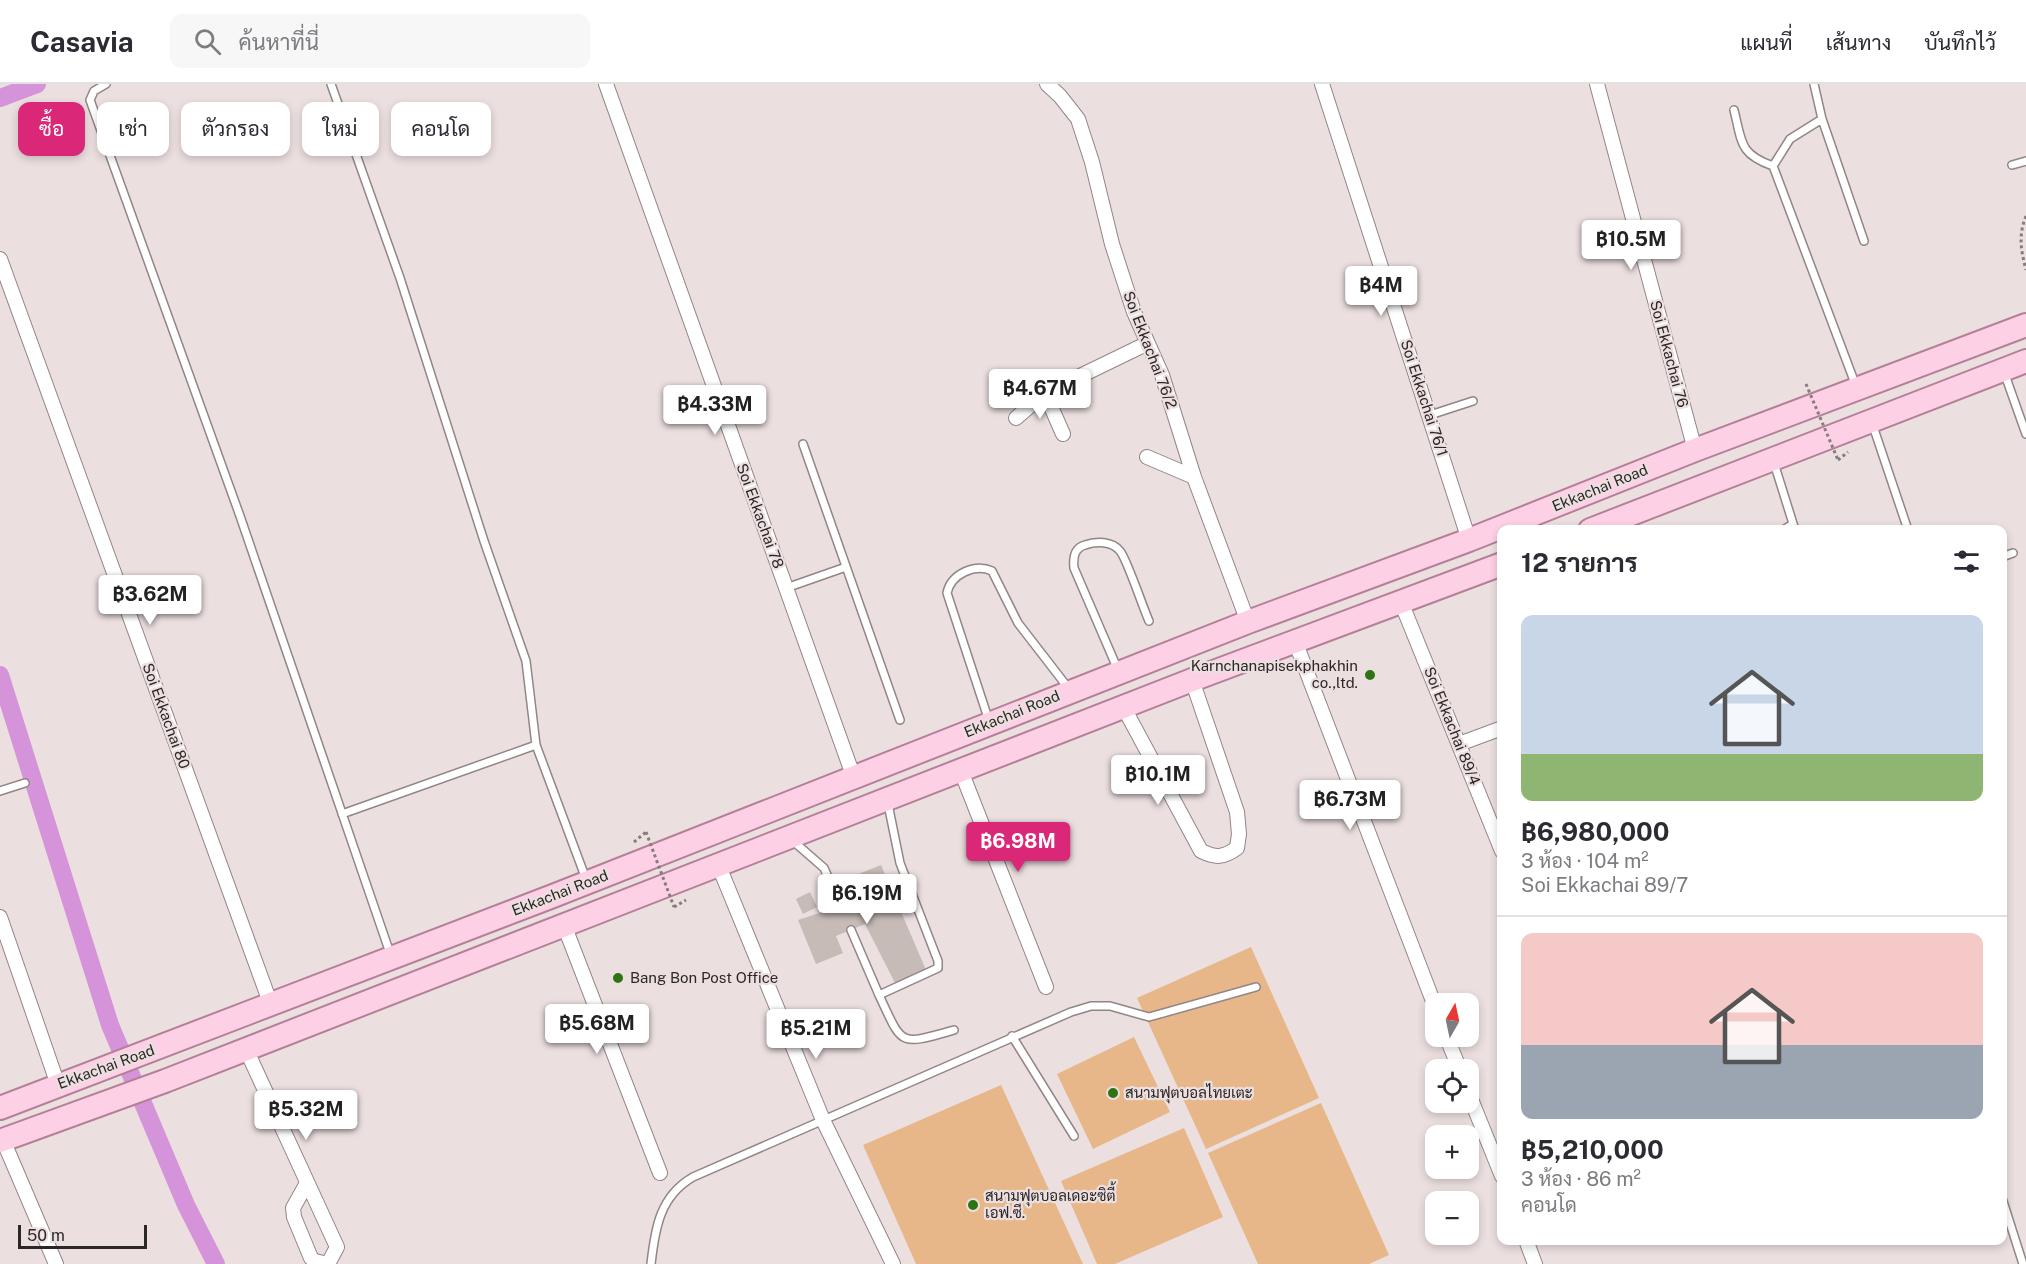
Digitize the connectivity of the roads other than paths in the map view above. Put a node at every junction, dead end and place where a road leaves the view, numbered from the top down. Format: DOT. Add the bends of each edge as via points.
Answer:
graph roads {
  1 [pos="106,84"];
  2 [pos="331,84"];
  3 [pos="606,84"];
  4 [pos="1047,84"];
  5 [pos="1322,84"];
  6 [pos="1597,84"];
  7 [pos="1814,84"];
  8 [pos="1734,110"];
  9 [pos="1822,119"];
  10 [pos="2026,161"];
  11 [pos="2012,165"];
  12 [pos="1773,166"];
  13 [pos="1864,240"];
  14 [pos="0,259"];
  15 [pos="2026,325"];
  16 [pos="1146,344"];
  17 [pos="2026,361"];
  18 [pos="2003,369"];
  19 [pos="1857,389"];
  20 [pos="1045,393"];
  21 [pos="1473,401"];
  22 [pos="1430,415"];
  23 [pos="1016,418"];
  24 [pos="1871,420"];
  25 [pos="1063,434"];
  26 [pos="2026,434"];
  27 [pos="803,444"];
  28 [pos="1695,450"];
  29 [pos="1147,457"];
  30 [pos="1773,458"];
  31 [pos="1194,477"];
  32 [pos="1507,525"];
  33 [pos="1603,525"];
  34 [pos="1793,525"];
  35 [pos="1906,525"];
  36 [pos="1497,529"];
  37 [pos="1469,540"];
  38 [pos="2013,553"];
  39 [pos="2007,555"];
  40 [pos="1497,566"];
  41 [pos="846,567"];
  42 [pos="786,588"];
  43 [pos="1401,602"];
  44 [pos="1149,621"];
  45 [pos="1248,622"];
  46 [pos="1295,641"];
  47 [pos="1119,672"];
  48 [pos="1192,680"];
  49 [pos="1071,691"];
  50 [pos="1124,708"];
  51 [pos="900,720"];
  52 [pos="990,723"];
  53 [pos="1497,730"];
  54 [pos="1460,744"];
  55 [pos="536,745"];
  56 [pos="962,771"];
  57 [pos="854,778"];
  58 [pos="25,783"];
  59 [pos="0,790"];
  60 [pos="887,798"];
  61 [pos="342,814"];
  62 [pos="788,837"];
  63 [pos="1497,838"];
  64 [pos="718,864"];
  65 [pos="591,881"];
  66 [pos="548,898"];
  67 [pos="840,904"];
  68 [pos="609,907"];
  69 [pos="0,917"];
  70 [pos="564,925"];
  71 [pos="850,930"];
  72 [pos="392,958"];
  73 [pos="1046,987"];
  74 [pos="1256,987"];
  75 [pos="1430,993"];
  76 [pos="879,994"];
  77 [pos="271,1005"];
  78 [pos="954,1030"];
  79 [pos="1012,1036"];
  80 [pos="246,1049"];
  81 [pos="58,1085"];
  82 [pos="0,1108"];
  83 [pos="1476,1113"];
  84 [pos="823,1120"];
  85 [pos="1074,1136"];
  86 [pos="1,1141"];
  87 [pos="1497,1164"];
  88 [pos="660,1173"];
  89 [pos="307,1183"];
  90 [pos="2007,1214"];
  91 [pos="1528,1245"];
  92 [pos="56,1264"];
  93 [pos="651,1264"];
  94 [pos="893,1264"];
  95 [pos="1535,1264"];
  96 [pos="2023,1264"];
  1 -- 61 [label="lane" via="94,91 90,100"];
  2 -- 55 [label="lane" via="400,278 526,661"];
  3 -- 42 [label="street, Soi Ekkachai 78"];
  4 -- 16 [label="street, Soi Ekkachai 76/2" via="1078,119 1112,244"];
  5 -- 22 [label="street, Soi Ekkachai 76/1"];
  6 -- 28 [label="street, Soi Ekkachai 76"];
  7 -- 9 [label="lane"];
  8 -- 12 [label="lane" via="1742,145 1753,159"];
  9 -- 12 [label="lane" via="1790,139"];
  9 -- 13 [label="lane"];
  10 -- 11 [label="lane"];
  12 -- 19 [label="lane"];
  14 -- 77 [label="street, Soi Ekkachai 80"];
  15 -- 19 [label="main road, Ekkachai Road"];
  16 -- 20 [label="street"];
  16 -- 31 [label="street, Soi Ekkachai 76/2" via="1162,375"];
  17 -- 18 [label="main road"];
  18 -- 24 [label="main road"];
  18 -- 26 [label="lane"];
  19 -- 28 [label="main road, Ekkachai Road"];
  20 -- 23 [label="street"];
  20 -- 25 [label="street"];
  21 -- 22 [label="lane"];
  22 -- 37 [label="street, Soi Ekkachai 76/1"];
  24 -- 30 [label="main road"];
  24 -- 35 [label="lane"];
  27 -- 41 [label="lane"];
  28 -- 32 [label="main road, Ekkachai Road"];
  29 -- 31 [label="street"];
  30 -- 33 [label="main road"];
  30 -- 34 [label="lane"];
  31 -- 45 [label="street, Soi Ekkachai 76/2"];
  36 -- 37 [label="main road, Ekkachai Road"];
  37 -- 45 [label="main road, Ekkachai Road"];
  38 -- 39 [label="lane"];
  40 -- 43 [label="main road, Ekkachai Road"];
  41 -- 42 [label="lane"];
  41 -- 51 [label="lane"];
  42 -- 57 [label="street, Soi Ekkachai 78"];
  43 -- 46 [label="main road, Ekkachai Road"];
  43 -- 54 [label="street, Soi Ekkachai 89/4"];
  44 -- 47 [label="lane" via="1120,551 1108,543 1080,546 1073,556 1074,568"];
  45 -- 47 [label="main road, Ekkachai Road"];
  46 -- 48 [label="main road, Ekkachai Road"];
  46 -- 75 [label="street"];
  47 -- 49 [label="main road, Ekkachai Road"];
  48 -- 50 [label="main road, Ekkachai Road"];
  48 -- 50 [label="street" via="1238,812 1237,848 1224,856 1214,857 1201,851"];
  49 -- 52 [label="main road, Ekkachai Road"];
  49 -- 52 [label="lane" via="1018,623 992,571 984,567 955,576 947,593"];
  50 -- 56 [label="main road, Ekkachai Road"];
  52 -- 57 [label="main road, Ekkachai Road"];
  53 -- 54 [label="street"];
  54 -- 63 [label="street, Soi Ekkachai 89/4"];
  55 -- 61 [label="lane"];
  55 -- 65 [label="lane"];
  56 -- 60 [label="main road, Ekkachai Road"];
  56 -- 73 [label="street"];
  57 -- 65 [label="main road, Ekkachai Road"];
  58 -- 59 [label="lane"];
  60 -- 62 [label="main road, Ekkachai Road"];
  60 -- 76 [label="lane" via="900,863 938,964 935,971"];
  61 -- 72 [label="lane"];
  62 -- 64 [label="main road, Ekkachai Road"];
  62 -- 67 [label="lane" via="824,868"];
  64 -- 68 [label="main road, Ekkachai Road"];
  64 -- 84 [label="street"];
  65 -- 66 [label="main road, Ekkachai Road"];
  65 -- 68 [label="main road" via="592,898"];
  66 -- 70 [label="main road" via="562,908"];
  66 -- 72 [label="main road, Ekkachai Road"];
  68 -- 70 [label="main road, Ekkachai Road"];
  69 -- 81 [label="street"];
  70 -- 80 [label="main road, Ekkachai Road"];
  70 -- 88 [label="street"];
  71 -- 76 [label="lane"];
  72 -- 77 [label="main road, Ekkachai Road"];
  74 -- 79 [label="lane" via="1149,1017 1110,1006 1091,1006"];
  76 -- 78 [label="lane" via="899,1037 907,1041"];
  77 -- 81 [label="main road, Ekkachai Road"];
  79 -- 84 [label="lane"];
  79 -- 85 [label="lane"];
  80 -- 86 [label="main road, Ekkachai Road"];
  80 -- 89 [label="street"];
  81 -- 82 [label="main road, Ekkachai Road"];
  83 -- 87 [label="street"];
  84 -- 93 [label="lane" via="678,1186 655,1228"];
  84 -- 94 [label="street"];
  86 -- 92 [label="street"];
  89 -- 89 [label="street" via="337,1248 328,1264 315,1262 296,1226 293,1208"];
  90 -- 96 [label="lane"];
  91 -- 95 [label="street"];
}
